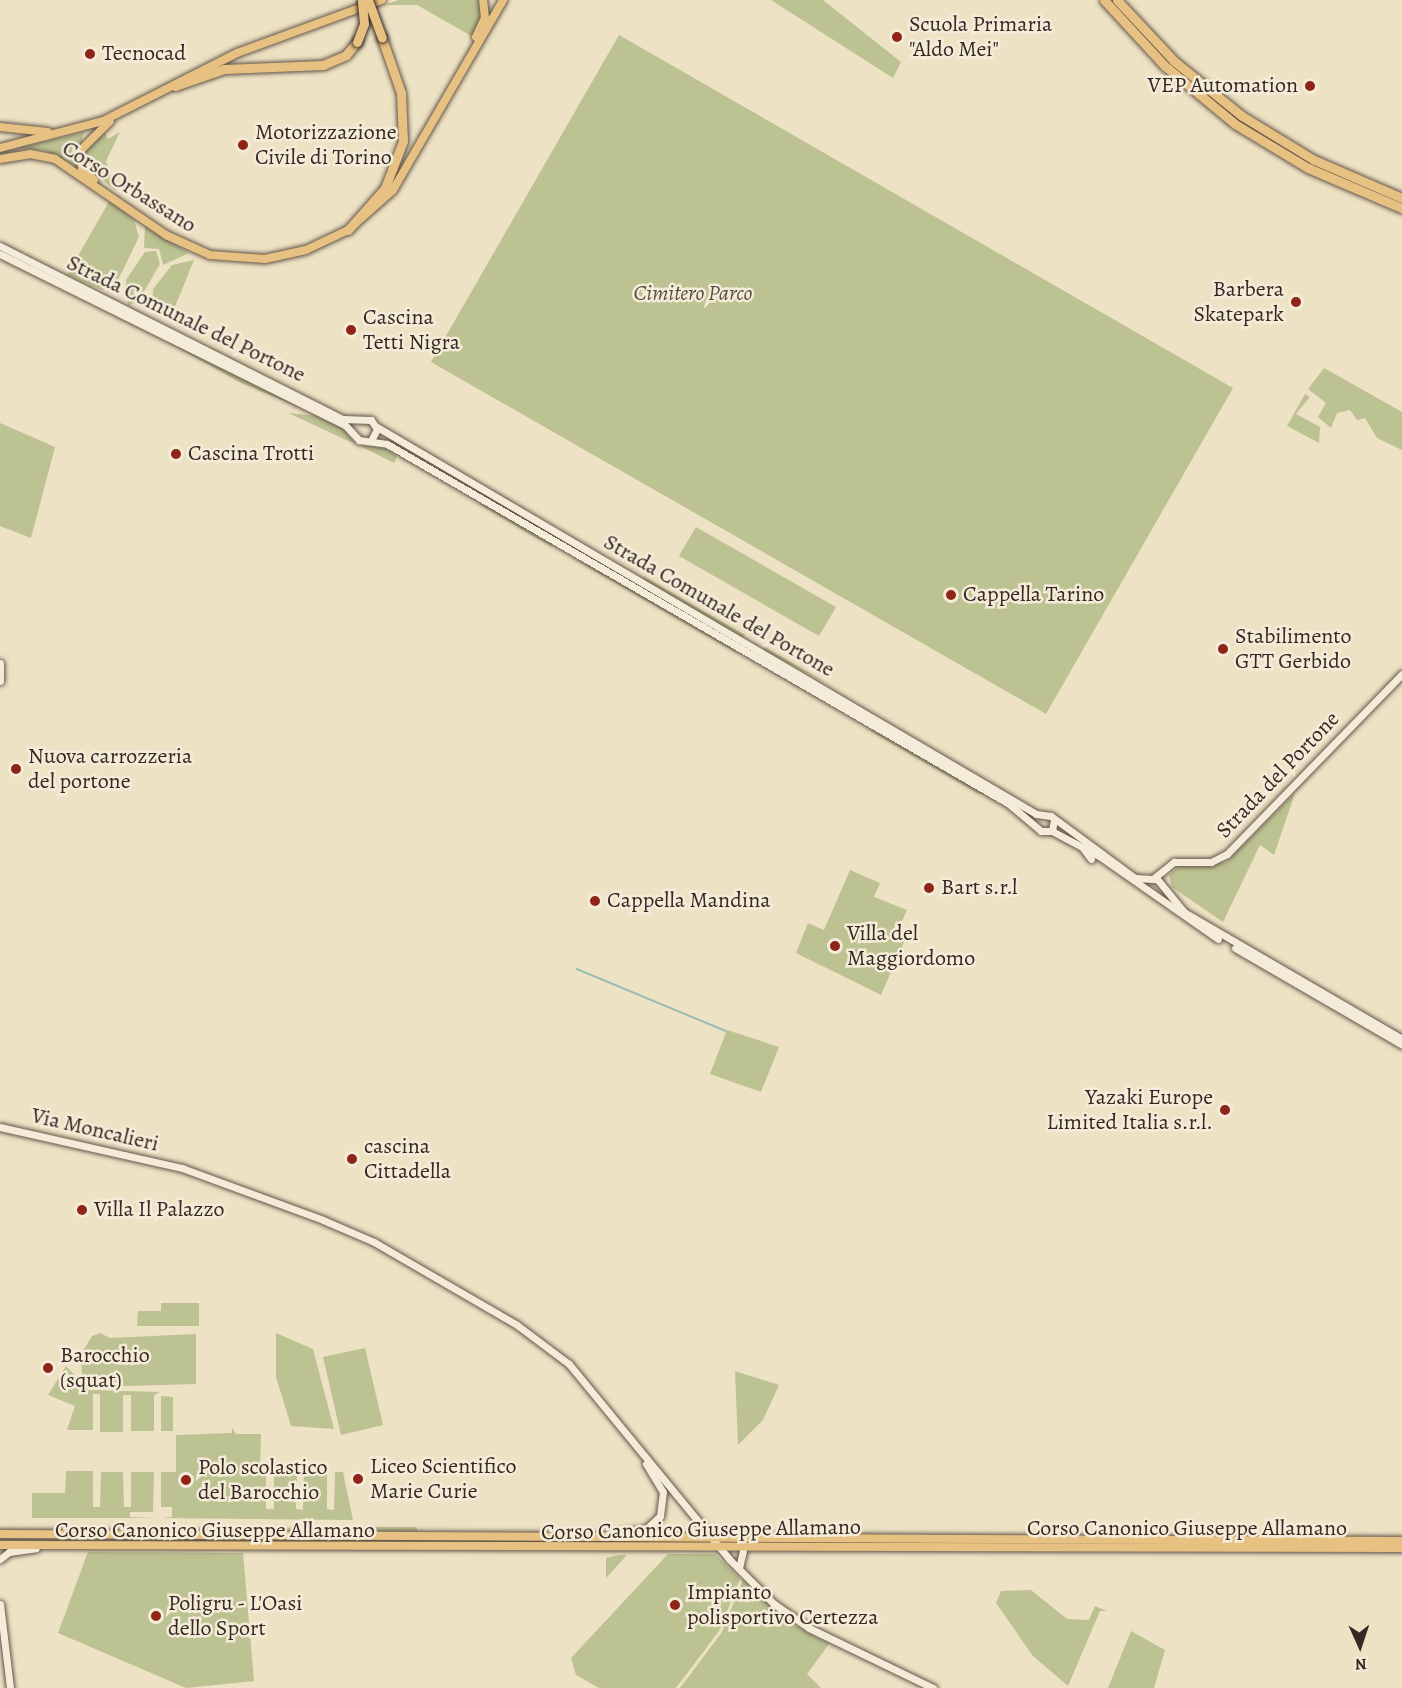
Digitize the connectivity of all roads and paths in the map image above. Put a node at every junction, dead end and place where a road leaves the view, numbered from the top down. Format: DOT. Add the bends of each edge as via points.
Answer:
graph roads {
  1 [pos="362,0"];
  2 [pos="368,0"];
  3 [pos="382,0"];
  4 [pos="483,0"];
  5 [pos="503,0"];
  6 [pos="1104,0"];
  7 [pos="1117,0"];
  8 [pos="480,35"];
  9 [pos="174,86"];
  10 [pos="117,115"];
  11 [pos="0,128"];
  12 [pos="70,131"];
  13 [pos="0,148"];
  14 [pos="0,159"];
  15 [pos="1402,198"];
  16 [pos="1402,208"];
  17 [pos="152,225"];
  18 [pos="348,230"];
  19 [pos="0,246"];
  20 [pos="0,254"];
  21 [pos="357,421"];
  22 [pos="377,428"];
  23 [pos="353,432"];
  24 [pos="371,441"];
  25 [pos="1,665"];
  26 [pos="1402,674"];
  27 [pos="0,681"];
  28 [pos="1043,816"];
  29 [pos="1054,820"];
  30 [pos="1037,824"];
  31 [pos="1052,831"];
  32 [pos="1081,845"];
  33 [pos="1090,859"];
  34 [pos="1165,868"];
  35 [pos="1151,879"];
  36 [pos="1161,886"];
  37 [pos="1145,890"];
  38 [pos="1154,896"];
  39 [pos="1402,1039"];
  40 [pos="1402,1045"];
  41 [pos="0,1126"];
  42 [pos="645,1455"];
  43 [pos="0,1534"];
  44 [pos="151,1534"];
  45 [pos="603,1536"];
  46 [pos="713,1537"];
  47 [pos="1402,1541"];
  48 [pos="0,1545"];
  49 [pos="36,1548"];
  50 [pos="722,1548"];
  51 [pos="1402,1548"];
  52 [pos="151,1549"];
  53 [pos="743,1551"];
  54 [pos="0,1559"];
  55 [pos="740,1570"];
  56 [pos="0,1604"];
  57 [pos="6,1652"];
  58 [pos="0,1659"];
  59 [pos="10,1688"];
  60 [pos="933,1688"];
  1 -- 9 [label="highway, bridge" via="364,24 346,55 323,65 224,69"];
  2 -- 18 [label="highway, bridge" via="401,93 403,141 391,179"];
  3 -- 9 [label="main road, Corso Orbassano" via="237,53"];
  4 -- 8 [label="main road" via="485,18"];
  5 -- 8 [label="main road, Corso Orbassano"];
  6 -- 16 [label="highway" via="1165,66 1235,124 1308,168"];
  7 -- 15 [label="highway" via="1174,61 1242,116 1314,160"];
  8 -- 18 [label="main road, Corso Orbassano" via="393,190"];
  9 -- 10 [label="main road, Corso Orbassano"];
  10 -- 12 [label="main road, Corso Orbassano"];
  10 -- 17 [label="main road" via="88,138 80,162 91,178"];
  11 -- 12 [label="main road"];
  12 -- 13 [label="main road, Corso Orbassano"];
  14 -- 17 [label="main road, Corso Orbassano" via="30,154 55,159"];
  17 -- 18 [label="main road, Corso Orbassano" via="195,250 229,258 265,259 319,245"];
  19 -- 21 [label="street, Strada Comunale del Portone"];
  20 -- 23 [label="street, Strada Comunale del Portone"];
  21 -- 22 [label="street" via="368,419"];
  21 -- 23 [label="street"];
  22 -- 24 [label="street"];
  22 -- 28 [label="street, Strada Comunale del Portone"];
  23 -- 24 [label="street" via="358,440"];
  24 -- 30 [label="street, Strada Comunale del Portone" via="454,482"];
  25 -- 27 [label="street"];
  26 -- 34 [label="street, Strada del Portone" via="1227,854 1211,862 1178,861"];
  28 -- 29 [label="street, Strada Comunale del Portone"];
  28 -- 30 [label="street"];
  29 -- 31 [label="street"];
  29 -- 35 [label="street, Strada Comunale del Portone" via="1135,878"];
  30 -- 31 [label="street, Strada Comunale del Portone" via="1041,831"];
  31 -- 32 [label="street, Strada Comunale del Portone"];
  32 -- 33 [label="street"];
  32 -- 37 [label="street, Strada Comunale del Portone"];
  34 -- 35 [label="street"];
  34 -- 36 [label="street"];
  35 -- 36 [label="street, Strada Comunale del Portone"];
  35 -- 37 [label="street"];
  36 -- 38 [label="street"];
  36 -- 39 [label="street, Strada Comunale del Portone" via="1174,904 1215,932"];
  37 -- 38 [label="street, Strada Comunale del Portone"];
  38 -- 40 [label="street, Strada Comunale del Portone"];
  41 -- 42 [label="street, Via Moncalieri" via="182,1168 349,1230 533,1335 569,1364"];
  42 -- 45 [label="street" via="663,1492 660,1516 646,1529"];
  42 -- 46 [label="street"];
  43 -- 44 [label="main road, Corso Canonico Giuseppe Allamano"];
  44 -- 45 [label="main road, Corso Canonico Giuseppe Allamano"];
  44 -- 52 [label="main road"];
  45 -- 46 [label="main road, Corso Canonico Giuseppe Allamano"];
  46 -- 47 [label="main road, Corso Canonico Giuseppe Allamano"];
  46 -- 50 [label="street"];
  48 -- 49 [label="main road, Corso Canonico Giuseppe Allamano"];
  49 -- 52 [label="main road, Corso Canonico Giuseppe Allamano"];
  49 -- 54 [label="street"];
  50 -- 51 [label="main road, Corso Canonico Giuseppe Allamano"];
  50 -- 52 [label="main road, Corso Canonico Giuseppe Allamano"];
  50 -- 55 [label="street"];
  53 -- 55 [label="street"];
  55 -- 60 [label="street" via="802,1624"];
  56 -- 57 [label="street"];
  57 -- 58 [label="street"];
  57 -- 59 [label="street"];
}
